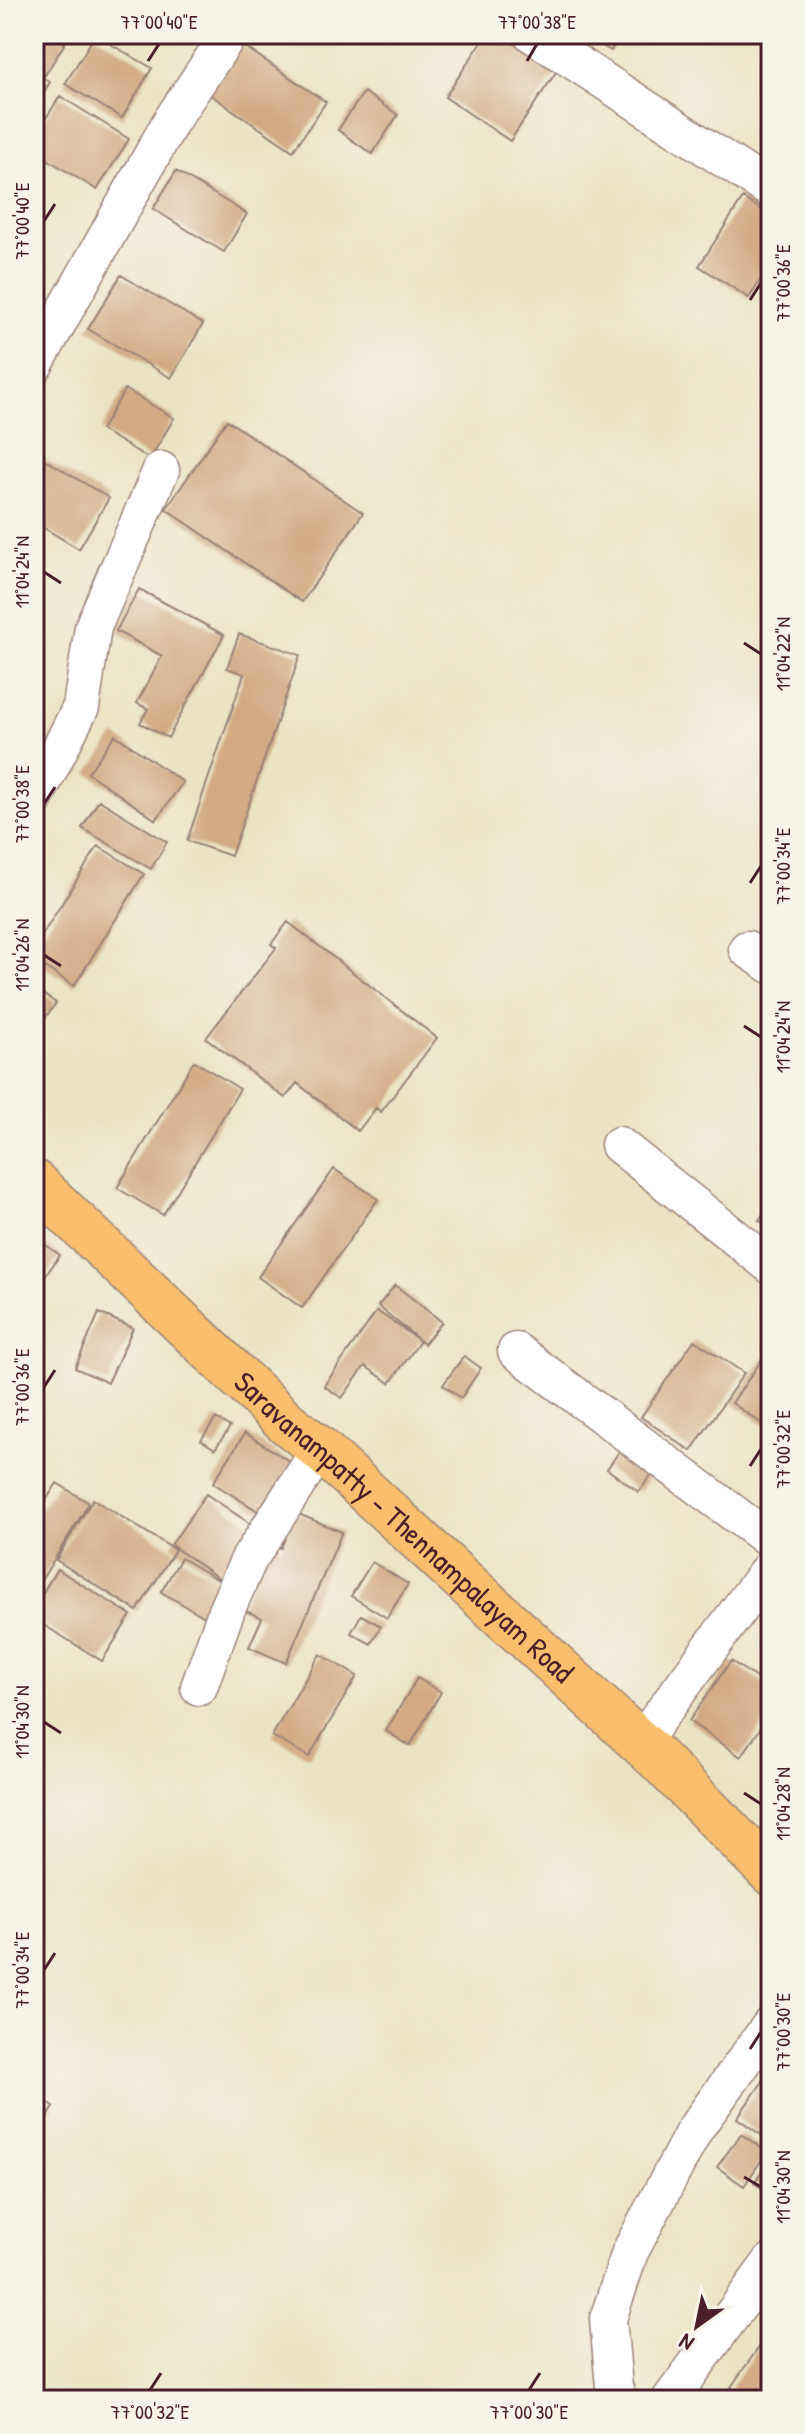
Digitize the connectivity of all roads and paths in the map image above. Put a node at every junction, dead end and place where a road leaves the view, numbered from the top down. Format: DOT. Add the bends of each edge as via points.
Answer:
graph roads {
  1 [pos="229,34"];
  2 [pos="532,34"];
  3 [pos="771,190"];
  4 [pos="34,366"];
  5 [pos="161,470"];
  6 [pos="34,800"];
  7 [pos="619,1145"];
  8 [pos="34,1182"];
  9 [pos="771,1266"];
  10 [pos="516,1351"];
  11 [pos="320,1449"];
  12 [pos="771,1541"];
  13 [pos="771,1566"];
  14 [pos="199,1687"];
  15 [pos="640,1743"];
  16 [pos="771,1873"];
  17 [pos="771,2024"];
  18 [pos="771,2262"];
  19 [pos="619,2400"];
  20 [pos="670,2400"];
  1 -- 4 [label="street" via="171,121"];
  2 -- 3 [label="street"];
  5 -- 6 [label="street" via="93,627 81,707"];
  7 -- 9 [label="street"];
  8 -- 11 [label="main road, Saravanampatty - Thennampalayam Road"];
  10 -- 12 [label="street"];
  11 -- 14 [label="street" via="248,1561"];
  11 -- 15 [label="main road, Saravanampatty - Thennampalayam Road"];
  13 -- 15 [label="street"];
  15 -- 16 [label="main road, Saravanampatty - Thennampalayam Road"];
  17 -- 19 [label="street" via="695,2129 630,2252 608,2319"];
  18 -- 20 [label="street"];
}
